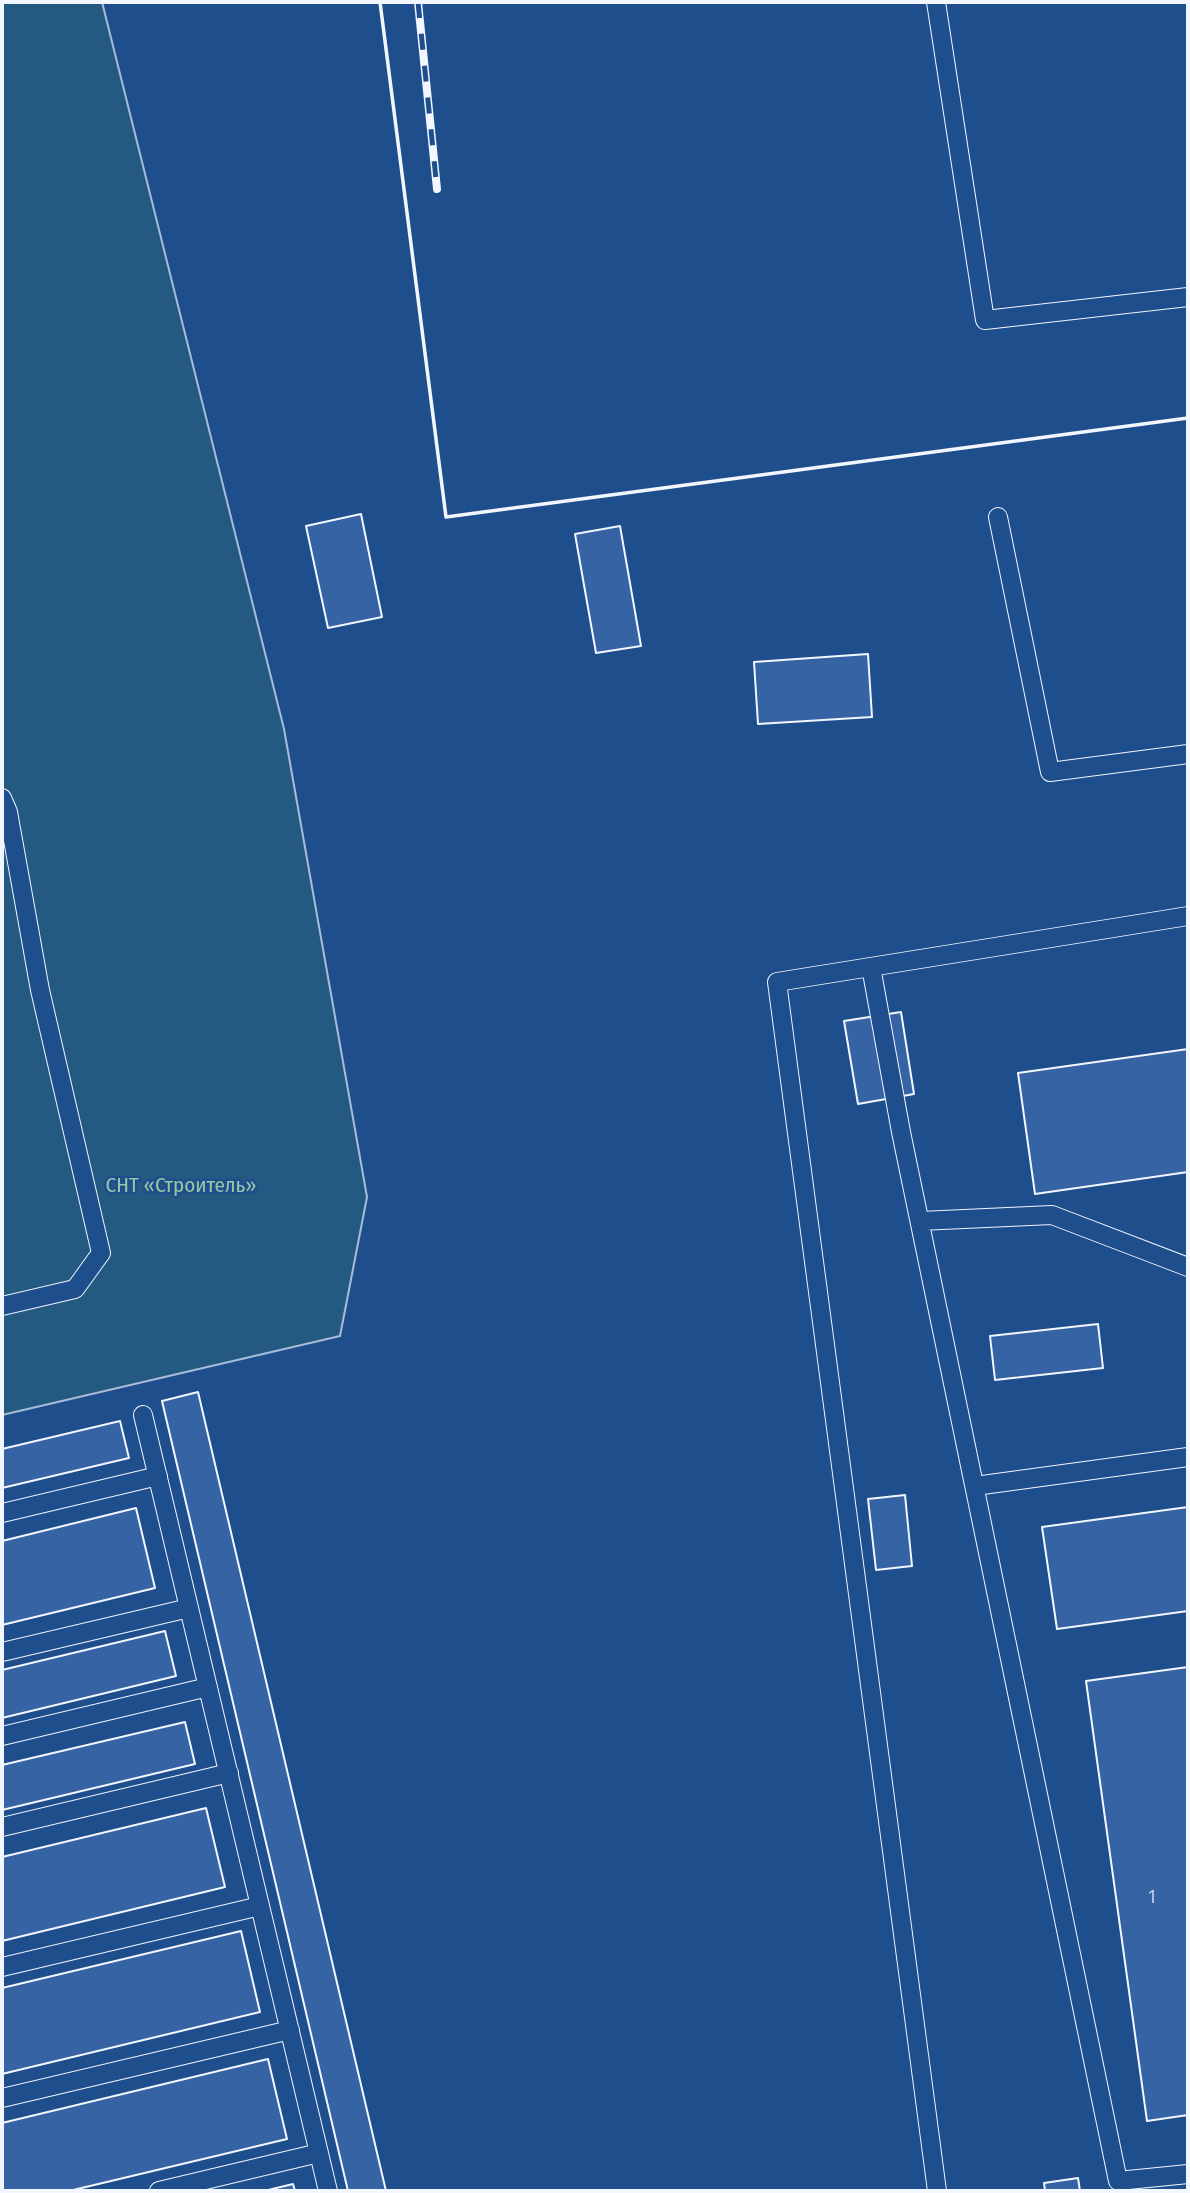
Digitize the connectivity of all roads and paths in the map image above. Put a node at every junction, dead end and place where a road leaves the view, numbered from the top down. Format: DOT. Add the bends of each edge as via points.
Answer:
graph roads {
  1 [pos="936,2"];
  2 [pos="1188,297"];
  3 [pos="998,517"];
  4 [pos="1188,754"];
  5 [pos="2,798"];
  6 [pos="1188,916"];
  7 [pos="871,967"];
  8 [pos="920,1221"];
  9 [pos="1188,1267"];
  10 [pos="2,1306"];
  11 [pos="143,1415"];
  12 [pos="1188,1457"];
  13 [pos="158,1476"];
  14 [pos="975,1486"];
  15 [pos="2,1513"];
  16 [pos="189,1608"];
  17 [pos="2,1652"];
  18 [pos="208,1688"];
  19 [pos="2,1736"];
  20 [pos="229,1773"];
  21 [pos="2,1827"];
  22 [pos="260,1906"];
  23 [pos="2,1967"];
  24 [pos="290,2030"];
  25 [pos="2,2098"];
  26 [pos="319,2153"];
  27 [pos="1188,2174"];
  28 [pos="159,2191"];
  29 [pos="328,2191"];
  30 [pos="937,2191"];
  1 -- 2 [label="lane" via="985,320"];
  3 -- 4 [label="lane" via="1050,772"];
  5 -- 10 [label="lane" via="40,990 101,1253 75,1289"];
  6 -- 7 [label="lane"];
  7 -- 8 [label="lane"];
  7 -- 30 [label="lane" via="777,982"];
  8 -- 9 [label="lane" via="1052,1214"];
  8 -- 14 [label="lane"];
  11 -- 13 [label="lane"];
  12 -- 14 [label="lane"];
  13 -- 15 [label="lane"];
  13 -- 16 [label="lane"];
  14 -- 27 [label="lane" via="1118,2181"];
  16 -- 17 [label="lane"];
  16 -- 18 [label="lane"];
  18 -- 19 [label="lane"];
  18 -- 20 [label="lane"];
  20 -- 21 [label="lane"];
  20 -- 22 [label="lane"];
  22 -- 23 [label="lane"];
  22 -- 24 [label="lane"];
  24 -- 25 [label="lane"];
  24 -- 26 [label="lane"];
  26 -- 28 [label="lane"];
  26 -- 29 [label="lane"];
}
